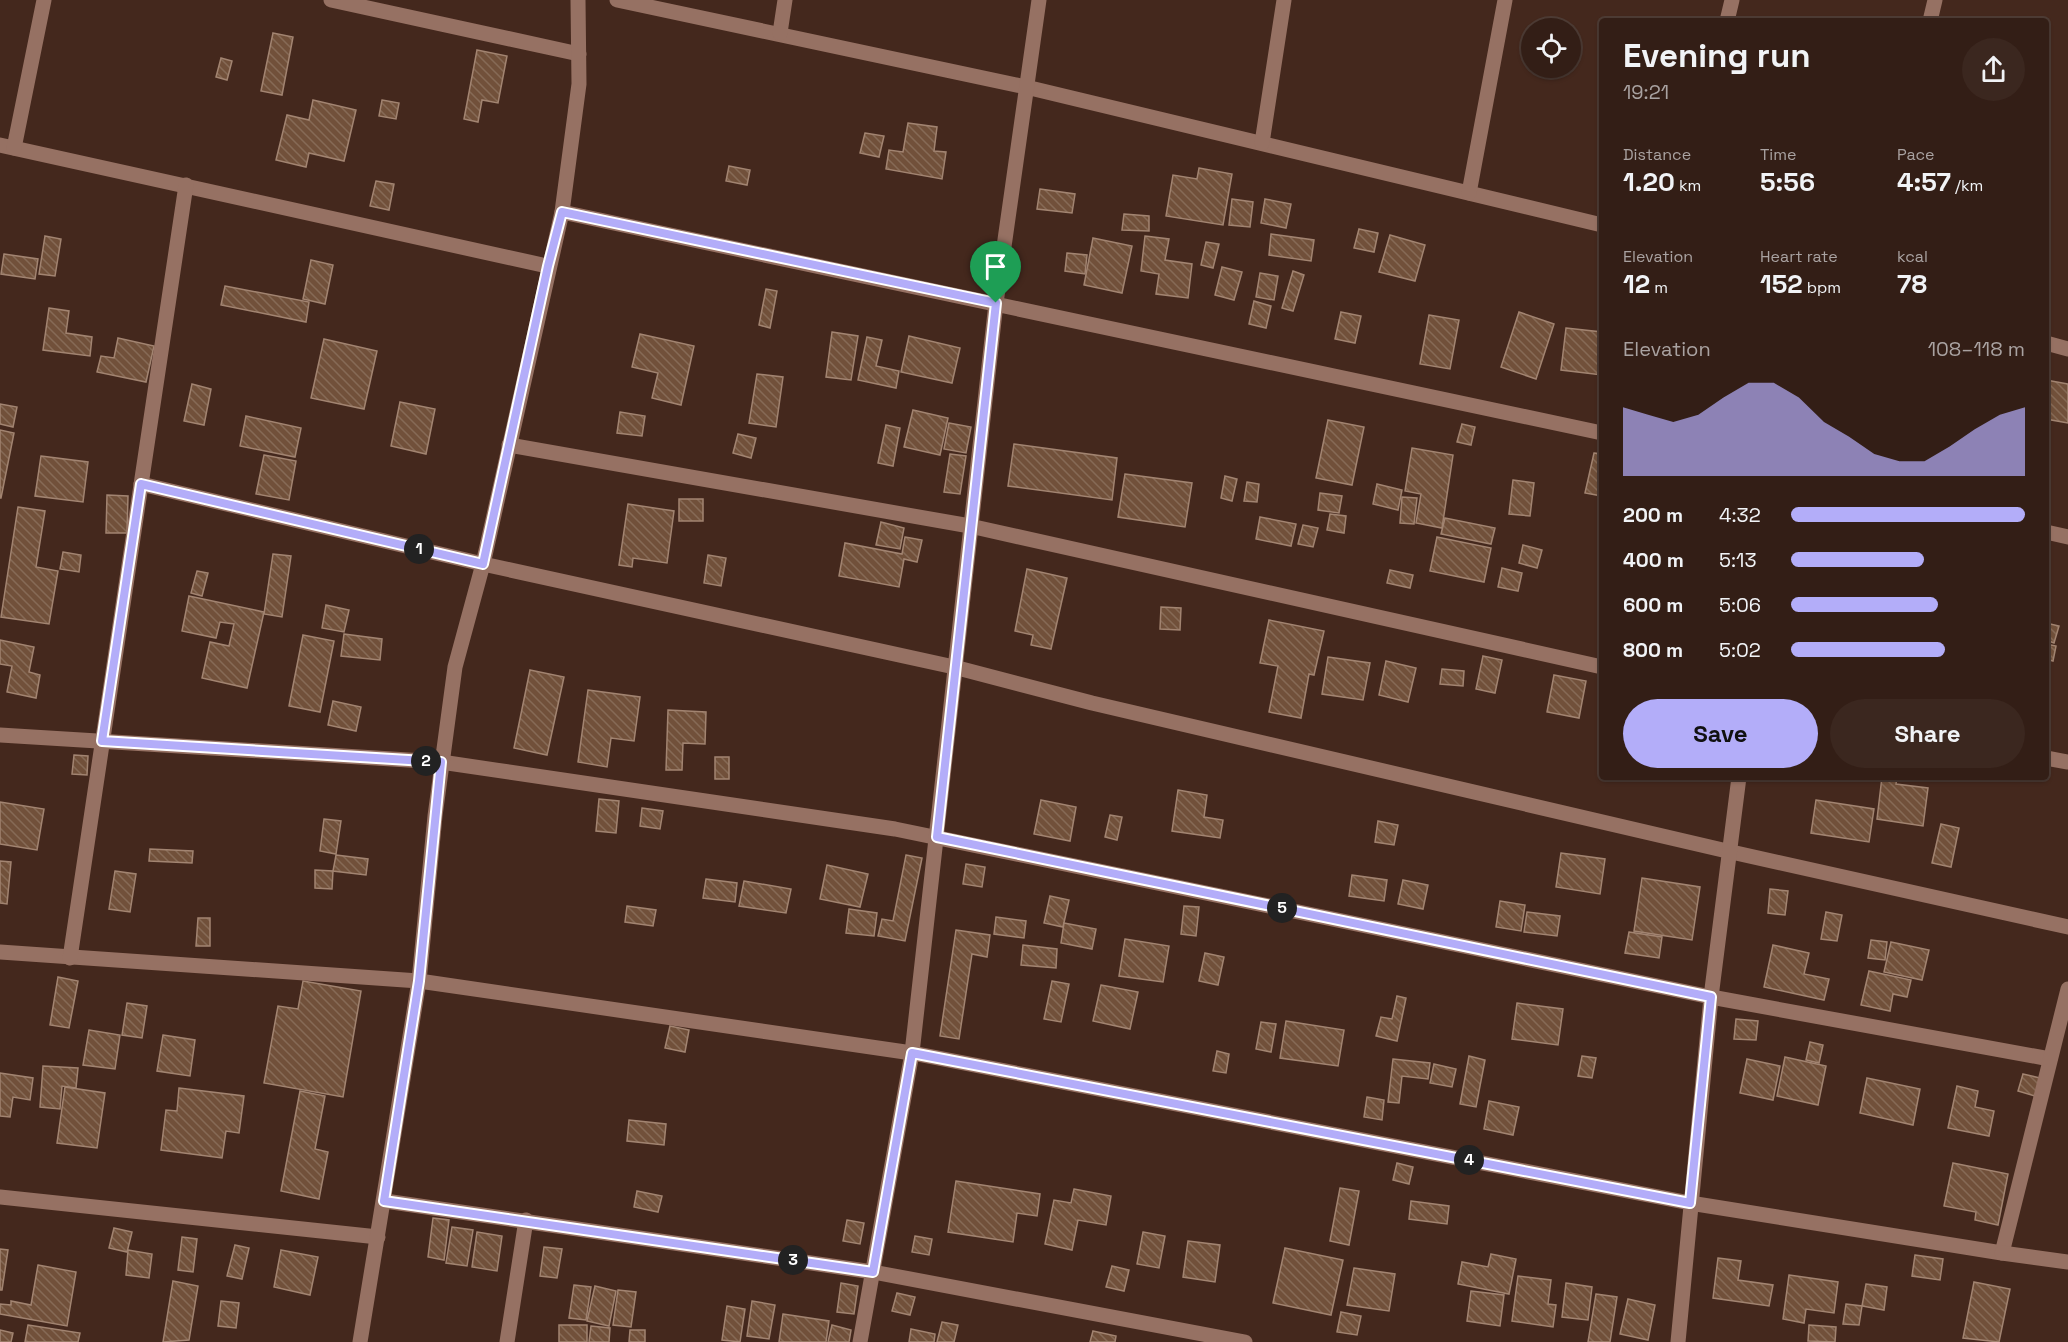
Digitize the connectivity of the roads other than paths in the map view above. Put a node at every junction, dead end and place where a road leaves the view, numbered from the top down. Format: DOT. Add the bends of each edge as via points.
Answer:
graph roads {
  1 [pos="44,0"];
  2 [pos="332,0"];
  3 [pos="578,0"];
  4 [pos="617,0"];
  5 [pos="785,0"];
  6 [pos="1039,0"];
  7 [pos="1284,0"];
  8 [pos="1505,0"];
  9 [pos="1732,0"];
  10 [pos="1935,0"];
  11 [pos="1728,18"];
  12 [pos="1931,18"];
  13 [pos="780,33"];
  14 [pos="579,54"];
  15 [pos="1026,87"];
  16 [pos="1262,143"];
  17 [pos="7,147"];
  18 [pos="186,185"];
  19 [pos="1469,193"];
  20 [pos="562,212"];
  21 [pos="1599,224"];
  22 [pos="548,266"];
  23 [pos="996,303"];
  24 [pos="2049,344"];
  25 [pos="2068,347"];
  26 [pos="1599,432"];
  27 [pos="509,445"];
  28 [pos="141,484"];
  29 [pos="970,526"];
  30 [pos="2049,533"];
  31 [pos="2068,537"];
  32 [pos="483,564"];
  33 [pos="1599,666"];
  34 [pos="954,667"];
  35 [pos="0,735"];
  36 [pos="102,741"];
  37 [pos="2049,759"];
  38 [pos="441,762"];
  39 [pos="2068,762"];
  40 [pos="1739,780"];
  41 [pos="937,837"];
  42 [pos="1727,851"];
  43 [pos="2068,927"];
  44 [pos="0,952"];
  45 [pos="70,958"];
  46 [pos="419,981"];
  47 [pos="2068,989"];
  48 [pos="1711,997"];
  49 [pos="912,1053"];
  50 [pos="2050,1059"];
  51 [pos="0,1197"];
  52 [pos="384,1201"];
  53 [pos="1690,1203"];
  54 [pos="526,1220"];
  55 [pos="378,1237"];
  56 [pos="2002,1253"];
  57 [pos="2068,1262"];
  58 [pos="873,1272"];
  59 [pos="360,1342"];
  60 [pos="507,1342"];
  61 [pos="860,1342"];
  62 [pos="1245,1342"];
  63 [pos="1678,1342"];
  1 -- 17 [label="street"];
  2 -- 14 [label="street"];
  3 -- 14 [label="street"];
  4 -- 13 [label="street"];
  5 -- 13 [label="street"];
  6 -- 15 [label="street"];
  7 -- 16 [label="street"];
  8 -- 19 [label="street"];
  9 -- 11 [label="street"];
  10 -- 12 [label="street"];
  13 -- 15 [label="street"];
  14 -- 20 [label="street" via="579,84"];
  15 -- 16 [label="street"];
  15 -- 23 [label="street"];
  16 -- 19 [label="street"];
  17 -- 18 [label="street"];
  18 -- 22 [label="street"];
  18 -- 28 [label="street"];
  19 -- 21 [label="street"];
  20 -- 22 [label="street"];
  20 -- 23 [label="street"];
  22 -- 27 [label="street"];
  23 -- 26 [label="street"];
  23 -- 29 [label="street"];
  24 -- 25 [label="street"];
  27 -- 29 [label="street"];
  27 -- 32 [label="street"];
  28 -- 32 [label="street"];
  28 -- 36 [label="street"];
  29 -- 33 [label="street"];
  29 -- 34 [label="street"];
  30 -- 31 [label="street"];
  32 -- 34 [label="street"];
  32 -- 38 [label="street" via="455,667"];
  34 -- 41 [label="street"];
  34 -- 42 [label="street" via="1092,703"];
  35 -- 36 [label="street"];
  36 -- 38 [label="street"];
  36 -- 45 [label="street"];
  37 -- 39 [label="street"];
  38 -- 41 [label="street"];
  38 -- 46 [label="street"];
  40 -- 42 [label="street"];
  41 -- 48 [label="street"];
  41 -- 49 [label="street"];
  42 -- 43 [label="street"];
  42 -- 48 [label="street"];
  44 -- 45 [label="street"];
  45 -- 46 [label="street"];
  46 -- 49 [label="street"];
  46 -- 52 [label="street"];
  47 -- 50 [label="street"];
  48 -- 50 [label="street"];
  48 -- 53 [label="street"];
  49 -- 53 [label="street"];
  49 -- 58 [label="street"];
  50 -- 56 [label="street"];
  51 -- 55 [label="street"];
  52 -- 54 [label="street"];
  52 -- 55 [label="street"];
  53 -- 56 [label="street"];
  53 -- 63 [label="street"];
  54 -- 58 [label="street"];
  54 -- 60 [label="street"];
  55 -- 59 [label="street"];
  56 -- 57 [label="street"];
  58 -- 61 [label="street"];
  58 -- 62 [label="street"];
}
